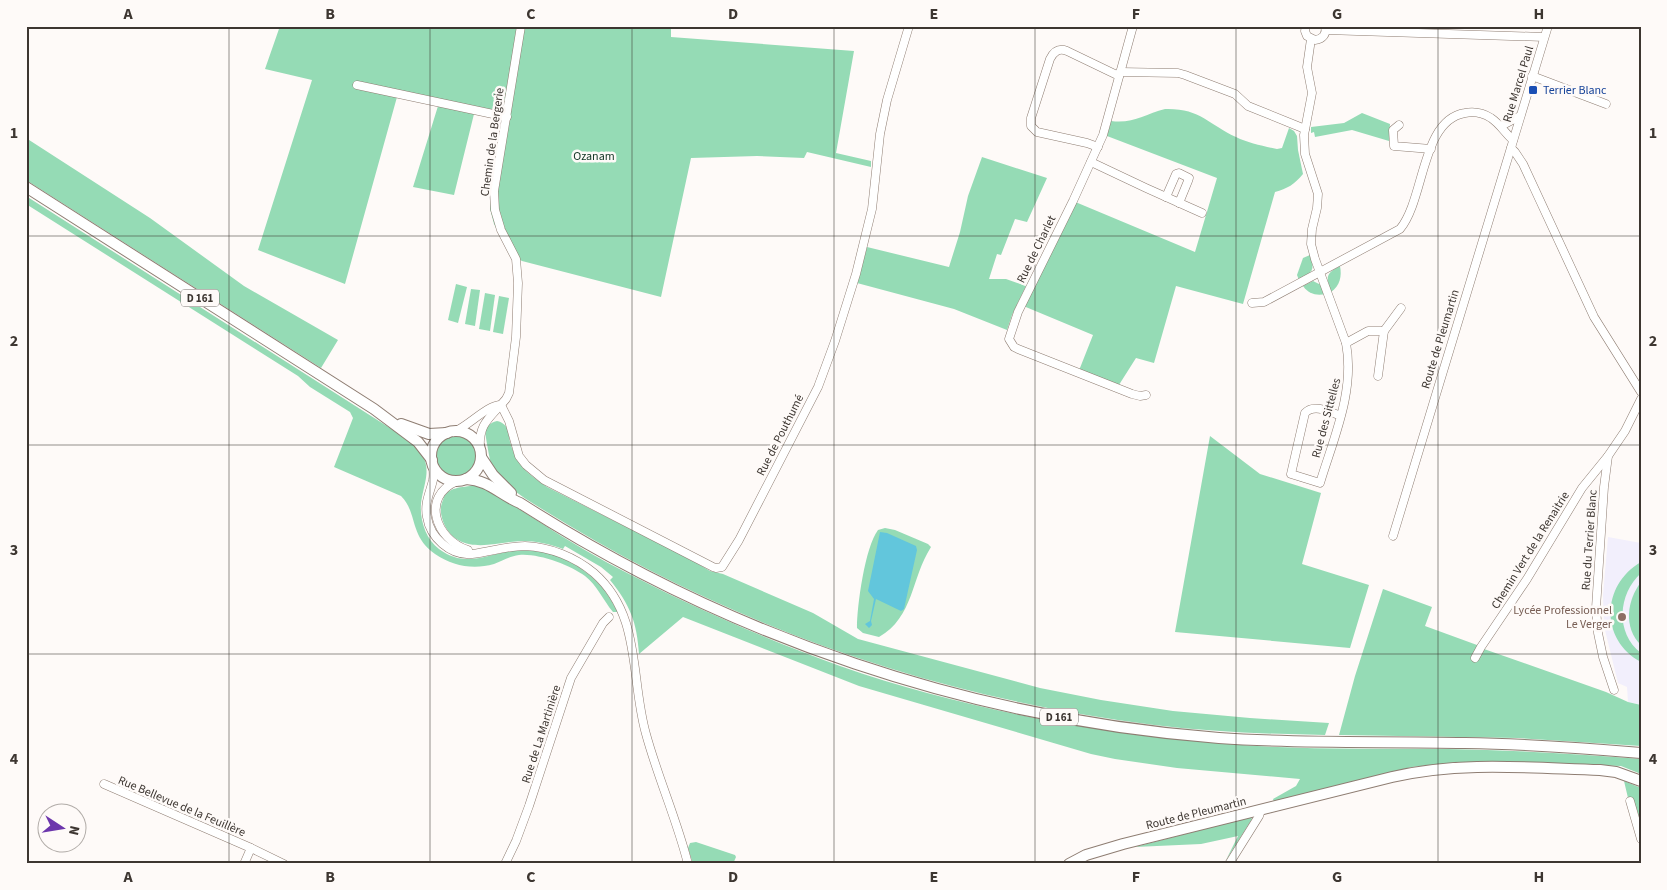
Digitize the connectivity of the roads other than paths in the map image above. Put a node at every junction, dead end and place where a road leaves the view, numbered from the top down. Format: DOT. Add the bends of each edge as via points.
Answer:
graph roads {
  1 [pos="521,26"];
  2 [pos="909,26"];
  3 [pos="1133,26"];
  4 [pos="1305,26"];
  5 [pos="1548,26"];
  6 [pos="1326,28"];
  7 [pos="1544,37"];
  8 [pos="1311,39"];
  9 [pos="1120,74"];
  10 [pos="1532,76"];
  11 [pos="358,85"];
  12 [pos="1606,104"];
  13 [pos="1520,116"];
  14 [pos="507,118"];
  15 [pos="1399,125"];
  16 [pos="1501,126"];
  17 [pos="1305,129"];
  18 [pos="1512,144"];
  19 [pos="1098,147"];
  20 [pos="1431,149"];
  21 [pos="1091,162"];
  22 [pos="26,188"];
  23 [pos="1166,197"];
  24 [pos="1179,203"];
  25 [pos="1202,213"];
  26 [pos="1321,273"];
  27 [pos="1252,303"];
  28 [pos="1401,308"];
  29 [pos="1384,331"];
  30 [pos="1346,343"];
  31 [pos="1378,376"];
  32 [pos="1641,392"];
  33 [pos="1146,395"];
  34 [pos="1641,399"];
  35 [pos="501,405"];
  36 [pos="374,410"];
  37 [pos="1341,416"];
  38 [pos="451,432"];
  39 [pos="481,453"];
  40 [pos="1608,456"];
  41 [pos="433,462"];
  42 [pos="461,480"];
  43 [pos="520,503"];
  44 [pos="1393,536"];
  45 [pos="480,552"];
  46 [pos="608,617"];
  47 [pos="1475,658"];
  48 [pos="1614,690"];
  49 [pos="1641,753"];
  50 [pos="1641,781"];
  51 [pos="104,784"];
  52 [pos="1630,801"];
  53 [pos="1261,810"];
  54 [pos="1641,839"];
  55 [pos="251,848"];
  56 [pos="244,864"];
  57 [pos="284,864"];
  58 [pos="505,864"];
  59 [pos="688,864"];
  60 [pos="1069,864"];
  61 [pos="1229,864"];
  1 -- 14 [label="street, Chemin de la Bergerie"];
  2 -- 35 [label="street, Rue de Pouthumé" via="880,134 872,208 835,341 818,386 722,567 712,567 544,480 519,456"];
  3 -- 9 [label="street, Rue de Charlet"];
  4 -- 8 [label="street"];
  5 -- 7 [label="street, Rue Marcel Paul"];
  6 -- 7 [label="street"];
  6 -- 8 [label="street" via="1321,39"];
  7 -- 10 [label="street, Rue Marcel Paul"];
  8 -- 17 [label="street, Rue des Sittelles" via="1307,67 1312,94"];
  9 -- 17 [label="street" via="1186,75 1234,94 1248,106"];
  9 -- 19 [label="street, Rue de Charlet"];
  9 -- 19 [label="street" via="1062,49 1056,51 1050,59 1031,118 1031,126 1036,132"];
  10 -- 12 [label="street"];
  10 -- 13 [label="street, Rue Marcel Paul"];
  11 -- 14 [label="street"];
  13 -- 16 [label="street"];
  13 -- 18 [label="street, Rue Marcel Paul"];
  14 -- 35 [label="street, Chemin de la Bergerie" via="494,191 495,210 516,259 518,312 508,393"];
  15 -- 20 [label="street" via="1393,130 1394,146"];
  16 -- 18 [label="street"];
  16 -- 20 [label="street" via="1480,113 1455,115 1439,129"];
  17 -- 26 [label="street, Rue des Sittelles" via="1305,154 1318,194 1311,244"];
  18 -- 32 [label="street" via="1594,317"];
  18 -- 44 [label="street, Route de Pleumartin"];
  19 -- 21 [label="street, Rue de Charlet"];
  20 -- 26 [label="street" via="1400,229"];
  21 -- 23 [label="street"];
  21 -- 33 [label="street, Rue de Charlet" via="1018,312 1009,342 1018,349 1078,373 1137,395"];
  22 -- 36 [label="main road, D 161"];
  23 -- 24 [label="street"];
  23 -- 24 [label="street" via="1176,174 1187,176 1189,179"];
  24 -- 25 [label="street"];
  26 -- 27 [label="street" via="1264,302"];
  26 -- 30 [label="street, Rue des Sittelles"];
  28 -- 29 [label="street"];
  29 -- 30 [label="street" via="1368,331"];
  29 -- 31 [label="street"];
  30 -- 37 [label="street, Rue des Sittelles" via="1349,378"];
  34 -- 40 [label="street, Rue du Terrier Blanc"];
  35 -- 38 [label="street" via="487,409"];
  35 -- 39 [label="street, Chemin de la Bergerie" via="481,429"];
  36 -- 38 [label="main road, D 161" via="421,432"];
  36 -- 41 [label="main road, D 161" via="418,442"];
  37 -- 37 [label="street, Rue des Sittelles" via="1320,483 1291,474 1304,413 1314,408"];
  38 -- 39 [label="main road" via="469,435"];
  38 -- 41 [label="main road" via="435,444"];
  39 -- 42 [label="main road" via="476,472"];
  39 -- 43 [label="main road, D 161" via="493,475"];
  40 -- 47 [label="street, Chemin Vert de la Renaitrie" via="1582,488"];
  40 -- 48 [label="street, Rue du Terrier Blanc" via="1596,608 1603,657"];
  41 -- 42 [label="main road" via="448,480"];
  41 -- 45 [label="street" via="433,480 426,507 430,527 440,542 450,549 467,554"];
  42 -- 43 [label="main road, D 161" via="486,483"];
  42 -- 45 [label="street" via="445,487 438,498 438,523 454,544"];
  43 -- 49 [label="main road, D 161" via="642,574 760,628 879,672 1002,705 1107,725 1219,738 1501,744"];
  45 -- 59 [label="street" via="525,546 559,552 586,567 613,594 630,632 646,736"];
  46 -- 58 [label="street, Rue de La Martinière" via="571,678 529,806"];
  50 -- 53 [label="main road, Route de Pleumartin" via="1608,771 1460,767 1408,773"];
  51 -- 55 [label="street, Rue Bellevue de la Feuillère"];
  52 -- 54 [label="street"];
  53 -- 60 [label="main road, Route de Pleumartin" via="1107,848"];
  53 -- 61 [label="street"];
  55 -- 56 [label="street, Rue Bellevue de la Feuillère"];
  55 -- 57 [label="street, Rue Bellevue de la Feuillère"];
}
